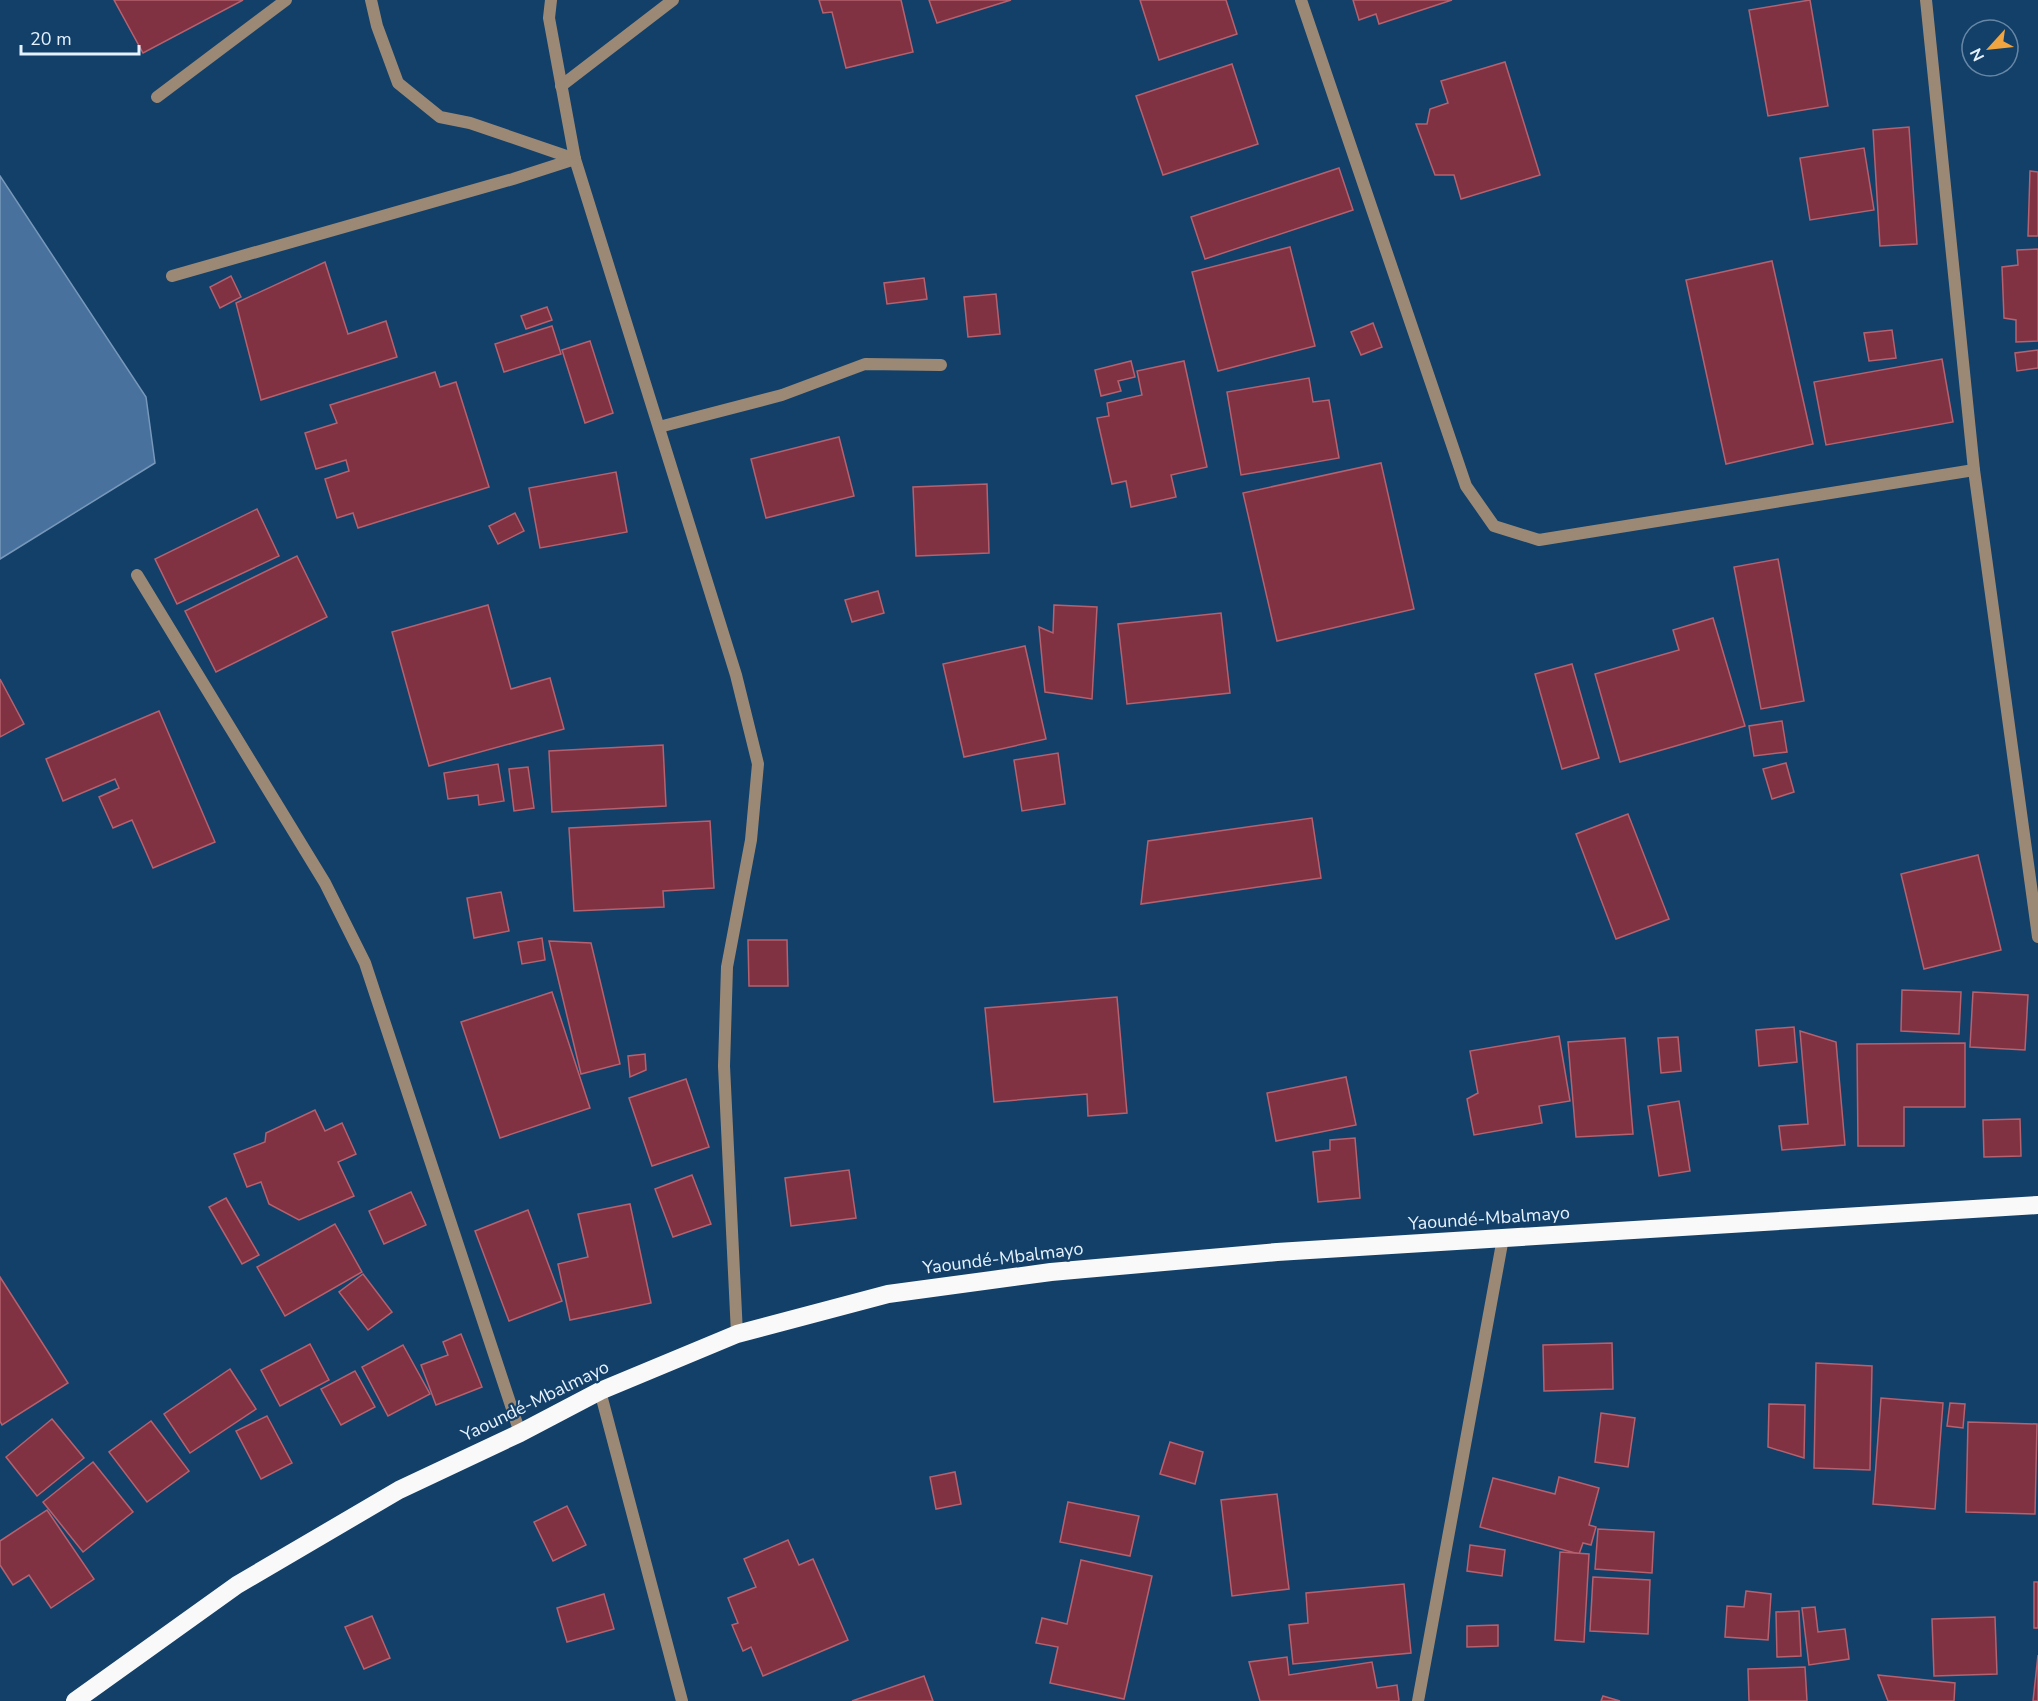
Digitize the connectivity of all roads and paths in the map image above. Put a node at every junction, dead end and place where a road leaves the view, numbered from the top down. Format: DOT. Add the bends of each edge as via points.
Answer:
graph roads {
  1 [pos="286,0"];
  2 [pos="371,0"];
  3 [pos="551,0"];
  4 [pos="673,0"];
  5 [pos="1301,0"];
  6 [pos="1926,0"];
  7 [pos="561,86"];
  8 [pos="157,98"];
  9 [pos="575,159"];
  10 [pos="171,276"];
  11 [pos="941,365"];
  12 [pos="659,427"];
  13 [pos="1974,470"];
  14 [pos="137,575"];
  15 [pos="2038,937"];
  16 [pos="2038,1205"];
  17 [pos="1503,1238"];
  18 [pos="737,1334"];
  19 [pos="600,1390"];
  20 [pos="520,1432"];
  21 [pos="75,1701"];
  22 [pos="682,1701"];
  23 [pos="1418,1701"];
  1 -- 8 [label="street"];
  2 -- 9 [label="street" via="398,83 440,117 470,123"];
  3 -- 7 [label="street" via="549,18"];
  4 -- 7 [label="street"];
  5 -- 13 [label="street" via="1466,486 1494,526 1539,540"];
  6 -- 13 [label="street"];
  7 -- 9 [label="street"];
  9 -- 10 [label="street"];
  9 -- 12 [label="street"];
  11 -- 12 [label="street" via="865,364 782,395"];
  12 -- 18 [label="street" via="736,675 758,764 751,840 727,967 724,1066"];
  13 -- 15 [label="street"];
  14 -- 20 [label="street" via="325,883 365,963"];
  16 -- 17 [label="highway, Yaoundé-Mbalmayo"];
  17 -- 18 [label="highway, Yaoundé-Mbalmayo" via="1051,1272 888,1294"];
  17 -- 23 [label="street"];
  18 -- 19 [label="highway, Yaoundé-Mbalmayo"];
  19 -- 20 [label="highway, Yaoundé-Mbalmayo"];
  19 -- 22 [label="street"];
  20 -- 21 [label="highway, Yaoundé-Mbalmayo" via="399,1490 237,1585"];
}
